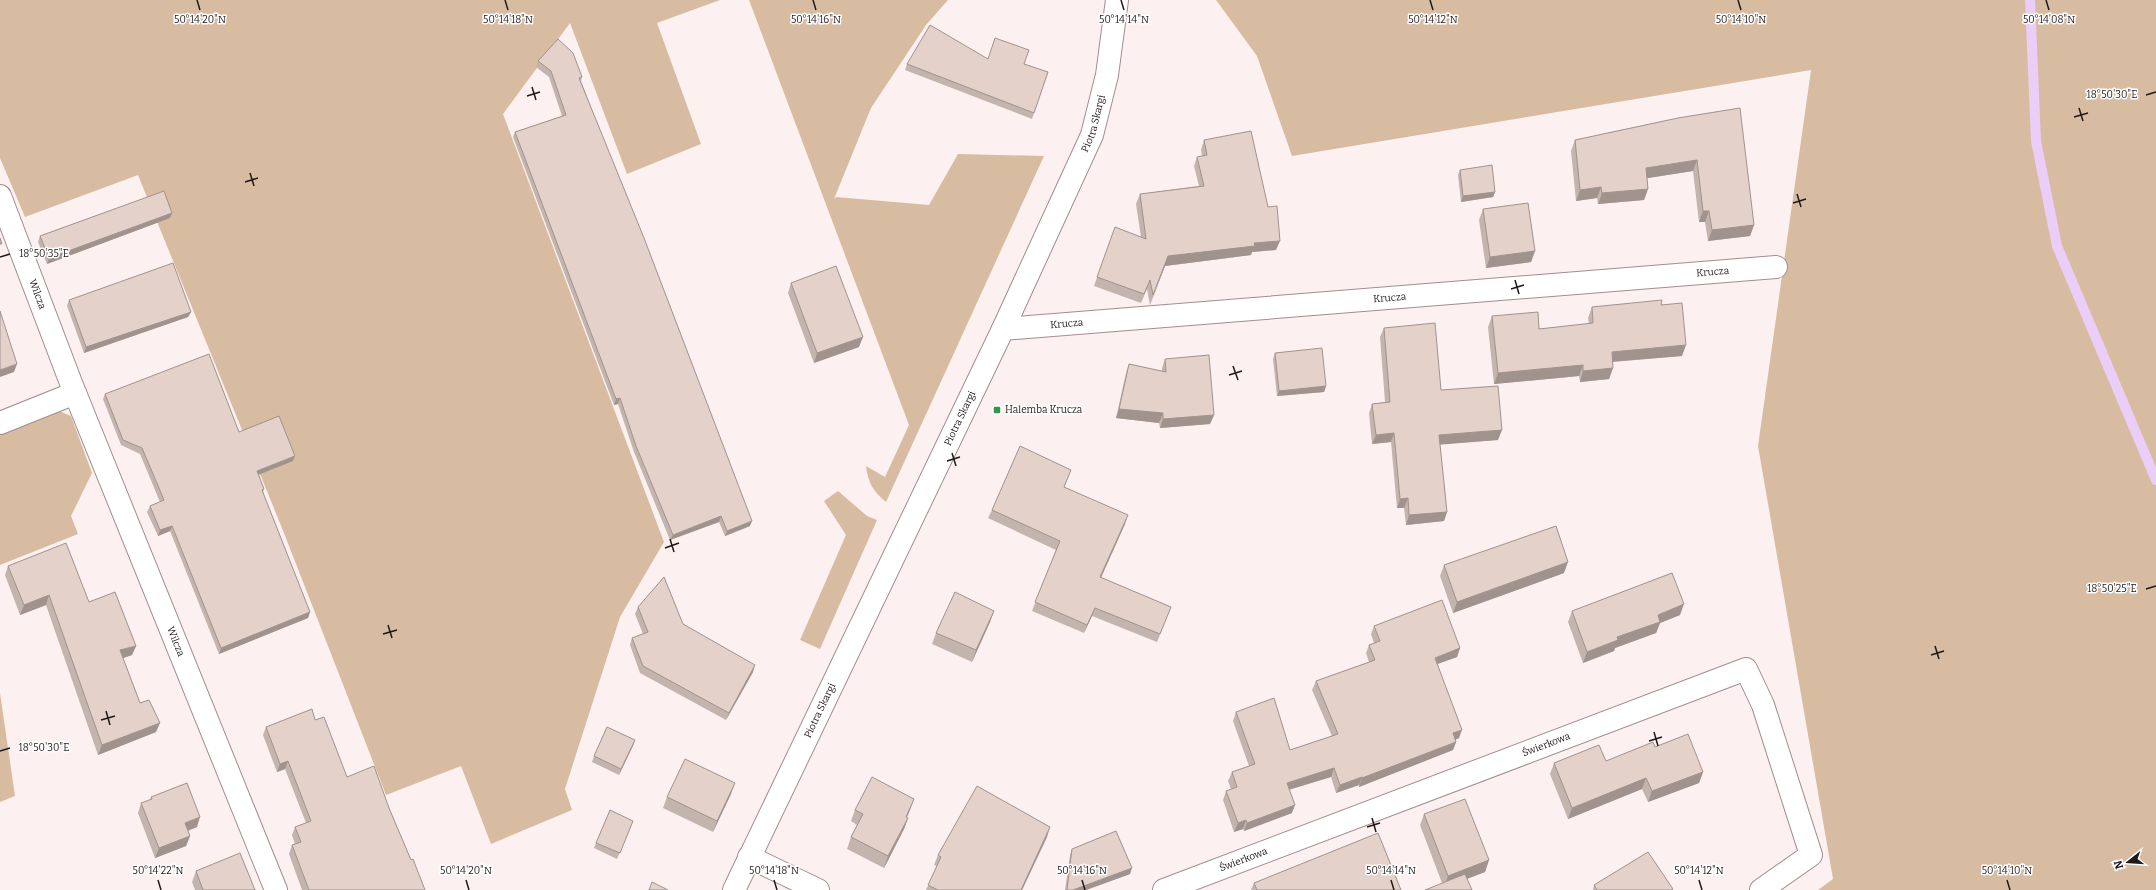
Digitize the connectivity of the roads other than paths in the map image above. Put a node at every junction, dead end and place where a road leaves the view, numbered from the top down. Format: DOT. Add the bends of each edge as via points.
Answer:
graph roads {
  1 [pos="1117,0"];
  2 [pos="0,196"];
  3 [pos="1776,267"];
  4 [pos="1004,329"];
  5 [pos="75,393"];
  6 [pos="0,423"];
  7 [pos="749,857"];
  8 [pos="276,890"];
  9 [pos="734,890"];
  10 [pos="818,890"];
  11 [pos="1164,890"];
  12 [pos="1761,890"];
  1 -- 4 [label="street, Piotra Skargi" via="1107,75 1092,135"];
  2 -- 5 [label="street, Wilcza"];
  3 -- 4 [label="street, Krucza"];
  4 -- 7 [label="street, Piotra Skargi"];
  5 -- 6 [label="street"];
  5 -- 8 [label="street, Wilcza"];
  7 -- 9 [label="street, Piotra Skargi"];
  7 -- 10 [label="street"];
  11 -- 12 [label="street, Świerkowa" via="1746,670 1763,705 1811,855"];
}
